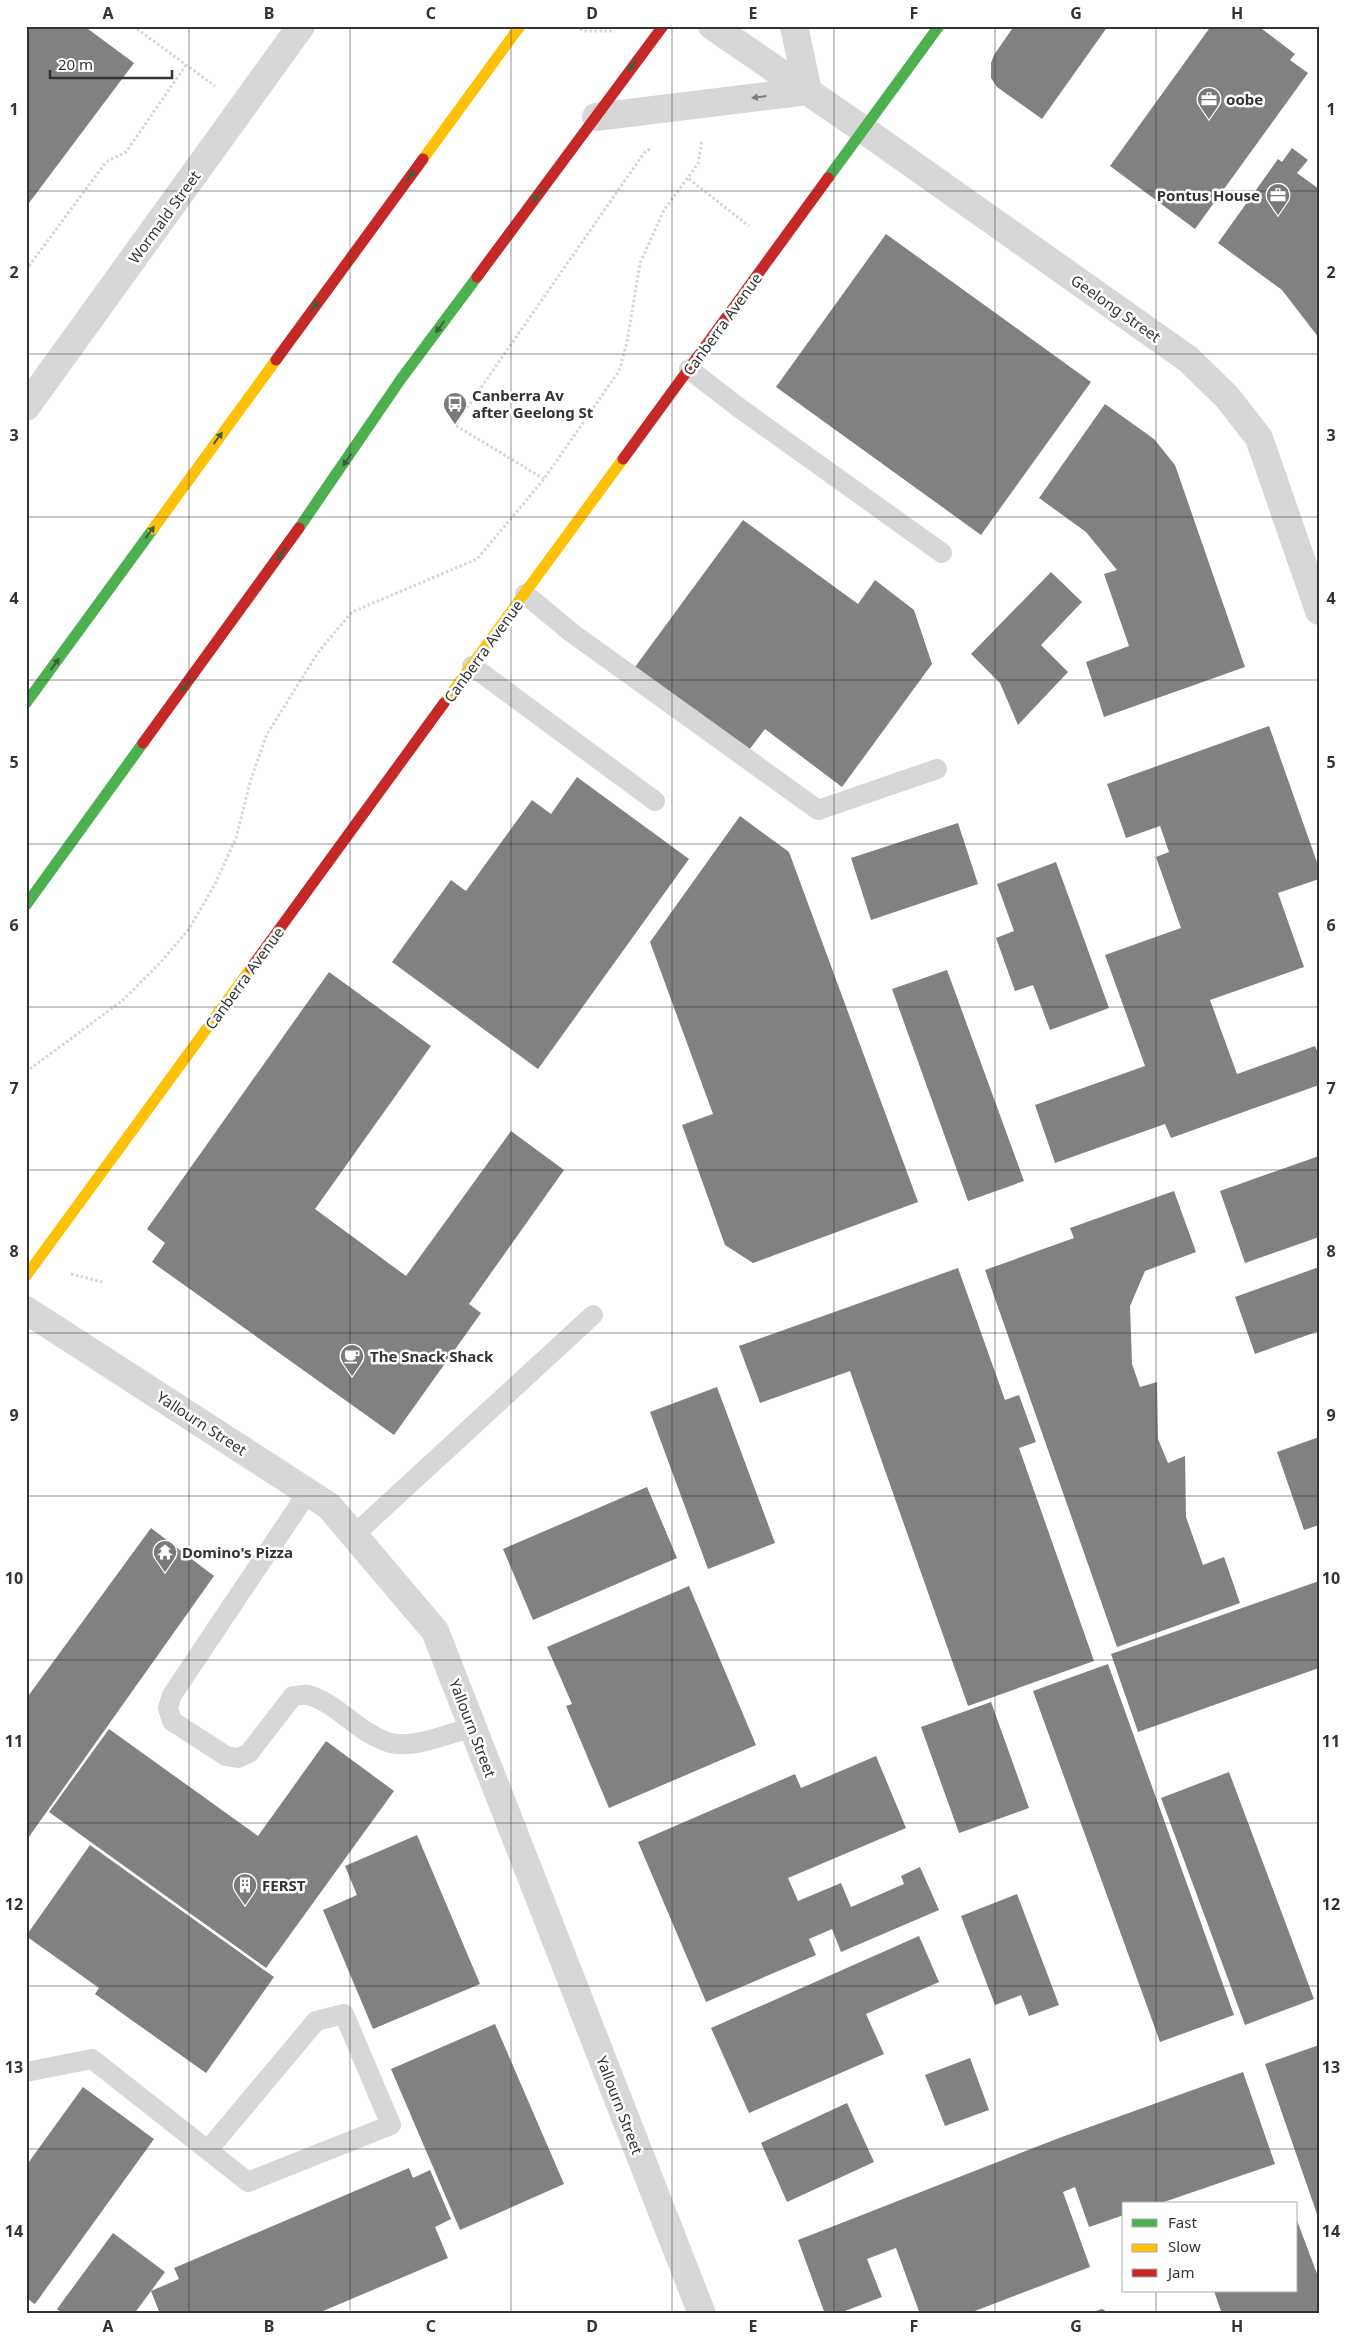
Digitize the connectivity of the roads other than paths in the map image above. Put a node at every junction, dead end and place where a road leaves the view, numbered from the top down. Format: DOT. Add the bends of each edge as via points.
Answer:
graph roads {
  1 [pos="301,26"];
  2 [pos="520,26"];
  3 [pos="531,26"];
  4 [pos="662,26"];
  5 [pos="712,26"];
  6 [pos="794,26"];
  7 [pos="939,26"];
  8 [pos="498,56"];
  9 [pos="808,91"];
  10 [pos="596,116"];
  11 [pos="864,130"];
  12 [pos="689,368"];
  13 [pos="26,407"];
  14 [pos="942,553"];
  15 [pos="525,594"];
  16 [pos="1319,610"];
  17 [pos="472,666"];
  18 [pos="26,703"];
  19 [pos="937,769"];
  20 [pos="655,801"];
  21 [pos="88,820"];
  22 [pos="26,884"];
  23 [pos="26,905"];
  24 [pos="26,1276"];
  25 [pos="26,1310"];
  26 [pos="593,1315"];
  27 [pos="308,1492"];
  28 [pos="354,1535"];
  29 [pos="473,1727"];
  30 [pos="26,2072"];
  31 [pos="208,2150"];
  32 [pos="702,2314"];
  1 -- 13 [label="street, Wormald Street"];
  2 -- 8 [label="main road"];
  3 -- 8 [label="main road"];
  4 -- 10 [label="main road, one-way"];
  5 -- 9 [label="street, Geelong Street"];
  6 -- 9 [label="street"];
  7 -- 11 [label="main road, Canberra Avenue"];
  18 -- 8 [label="main road, one-way"];
  9 -- 10 [label="street, one-way"];
  9 -- 11 [label="street, Geelong Street"];
  10 -- 21 [label="main road, one-way" via="401,379 309,515"];
  11 -- 12 [label="main road, Canberra Avenue"];
  11 -- 16 [label="street, Geelong Street" via="1188,359 1227,396 1259,438"];
  12 -- 14 [label="lane" via="738,407"];
  12 -- 15 [label="main road, Canberra Avenue"];
  15 -- 17 [label="main road, Canberra Avenue"];
  15 -- 19 [label="lane" via="572,633 818,810"];
  17 -- 20 [label="lane"];
  17 -- 24 [label="main road, Canberra Avenue"];
  21 -- 22 [label="main road"];
  21 -- 23 [label="main road"];
  25 -- 27 [label="street, Yallourn Street"];
  26 -- 28 [label="lane"];
  27 -- 28 [label="street, Yallourn Street" via="329,1506"];
  27 -- 29 [label="lane" via="172,1695 168,1708 172,1721 226,1756 238,1758 249,1753 293,1696 307,1695 319,1699 370,1734 391,1743 416,1743"];
  28 -- 29 [label="street, Yallourn Street" via="435,1631"];
  29 -- 32 [label="street, Yallourn Street"];
  30 -- 31 [label="lane" via="92,2059"];
  31 -- 31 [label="lane" via="248,2182 391,2125 344,2014 316,2021"];
}
